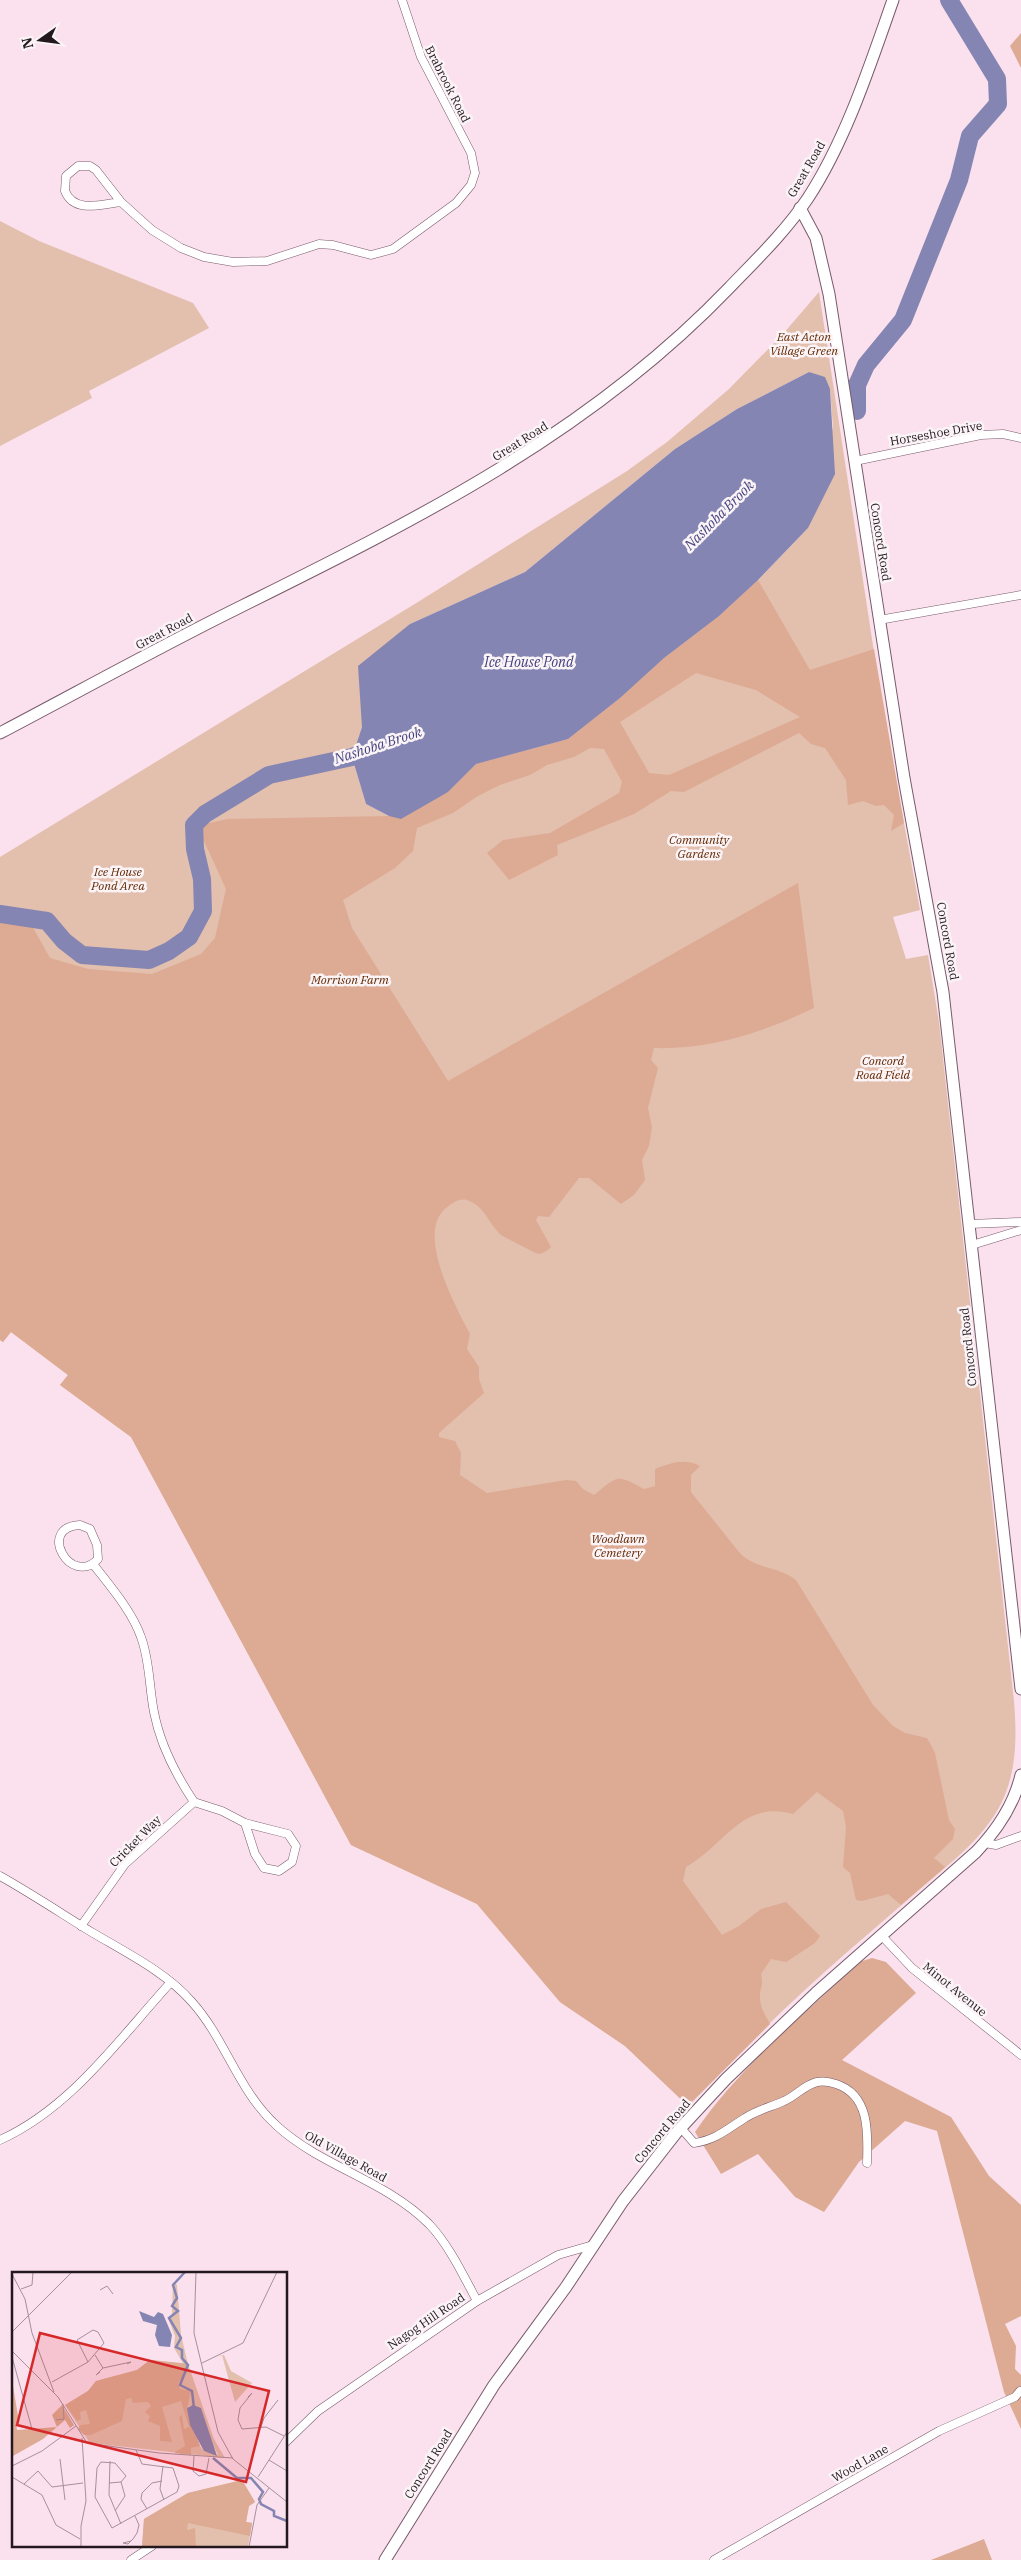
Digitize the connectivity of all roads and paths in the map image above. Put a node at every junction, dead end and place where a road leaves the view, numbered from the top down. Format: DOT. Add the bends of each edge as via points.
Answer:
graph roads {
  1 [pos="402,0"];
  2 [pos="893,0"];
  3 [pos="121,202"];
  4 [pos="800,208"];
  5 [pos="1021,438"];
  6 [pos="854,461"];
  7 [pos="1021,595"];
  8 [pos="879,620"];
  9 [pos="0,733"];
  10 [pos="1021,1222"];
  11 [pos="970,1224"];
  12 [pos="1021,1230"];
  13 [pos="972,1245"];
  14 [pos="93,1564"];
  15 [pos="1021,1688"];
  16 [pos="1021,1775"];
  17 [pos="194,1802"];
  18 [pos="245,1823"];
  19 [pos="1021,1836"];
  20 [pos="985,1843"];
  21 [pos="0,1876"];
  22 [pos="81,1926"];
  23 [pos="881,1935"];
  24 [pos="170,1982"];
  25 [pos="1021,2055"];
  26 [pos="681,2128"];
  27 [pos="0,2140"];
  28 [pos="867,2162"];
  29 [pos="594,2245"];
  30 [pos="476,2300"];
  31 [pos="1020,2391"];
  32 [pos="288,2440"];
  33 [pos="149,2548"];
  34 [pos="131,2560"];
  35 [pos="385,2560"];
  36 [pos="714,2560"];
  1 -- 3 [label="street, Brabrook Road" via="421,57 472,158 474,178 456,203 393,250 378,255 362,254 319,244 267,261 219,260 190,253 171,243 144,225"];
  2 -- 4 [label="street, Great Road" via="844,131"];
  3 -- 3 [label="street" via="93,168 78,166 66,176 65,192 75,203 86,206"];
  4 -- 6 [label="street, Concord Road" via="816,238 825,275"];
  4 -- 9 [label="street, Great Road" via="690,329 617,390 530,452 470,488"];
  5 -- 6 [label="street, Horseshoe Drive" via="1003,434 981,435"];
  6 -- 8 [label="street, Concord Road"];
  7 -- 8 [label="street"];
  8 -- 11 [label="street, Concord Road" via="943,992"];
  10 -- 11 [label="street"];
  11 -- 13 [label="street, Concord Road"];
  12 -- 13 [label="street"];
  13 -- 15 [label="street, Concord Road"];
  14 -- 14 [label="street" via="80,1567 65,1558 59,1544 60,1535 66,1528 80,1525 90,1529 98,1550 98,1559"];
  14 -- 17 [label="street" via="136,1624 145,1650 162,1741"];
  16 -- 20 [label="street, Concord Road" via="1009,1808"];
  17 -- 18 [label="street"];
  17 -- 22 [label="street, Cricket Way" via="125,1864"];
  18 -- 18 [label="street" via="264,1868 279,1871 292,1862 296,1846 288,1834"];
  19 -- 20 [label="street" via="996,1845"];
  20 -- 23 [label="street, Concord Road"];
  21 -- 22 [label="street, Old Village Road"];
  22 -- 24 [label="street, Old Village Road"];
  23 -- 25 [label="street, Minot Avenue" via="912,1968"];
  23 -- 26 [label="street, Concord Road" via="726,2079"];
  24 -- 27 [label="street" via="54,2107"];
  24 -- 30 [label="street, Old Village Road" via="206,2018 238,2078 262,2112 298,2142 396,2197 417,2213 439,2237"];
  26 -- 28 [label="street" via="694,2143 714,2139 744,2118 785,2101 807,2086 829,2082 849,2090 863,2110 868,2138"];
  26 -- 29 [label="street, Concord Road" via="623,2201"];
  29 -- 30 [label="street, Nagog Hill Road" via="558,2256"];
  29 -- 35 [label="street, Concord Road" via="494,2385"];
  30 -- 32 [label="street, Nagog Hill Road" via="318,2411"];
  31 -- 36 [label="street, Wood Lane" via="1015,2397 939,2431"];
  33 -- 34 [label="street"];
}
